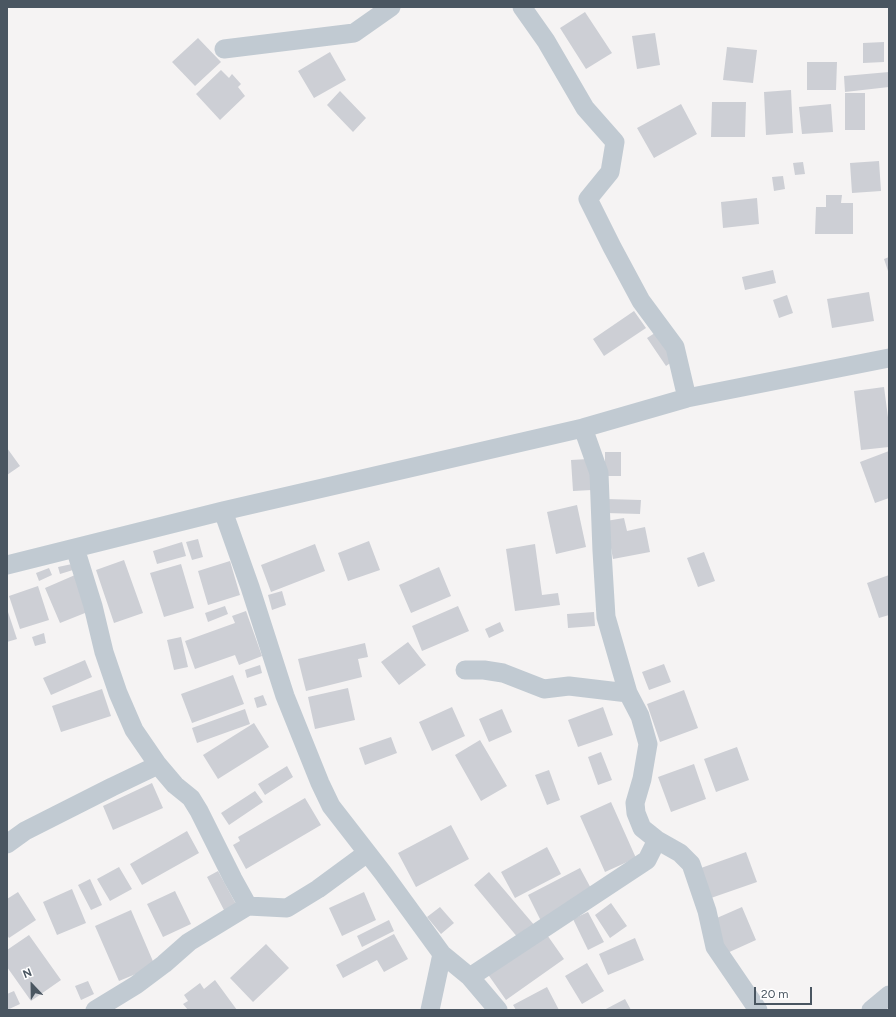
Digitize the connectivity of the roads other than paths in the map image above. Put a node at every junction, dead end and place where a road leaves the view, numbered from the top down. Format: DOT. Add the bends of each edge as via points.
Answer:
graph roads {
  1 [pos="391,7"];
  2 [pos="522,7"];
  3 [pos="224,50"];
  4 [pos="889,358"];
  5 [pos="687,398"];
  6 [pos="583,428"];
  7 [pos="223,511"];
  8 [pos="75,548"];
  9 [pos="7,565"];
  10 [pos="465,670"];
  11 [pos="628,693"];
  12 [pos="158,765"];
  13 [pos="657,840"];
  14 [pos="7,844"];
  15 [pos="367,853"];
  16 [pos="248,906"];
  17 [pos="442,954"];
  18 [pos="470,977"];
  19 [pos="889,994"];
  20 [pos="95,1010"];
  21 [pos="430,1010"];
  22 [pos="498,1010"];
  23 [pos="758,1010"];
  24 [pos="871,1010"];
  1 -- 3 [label="street" via="354,32"];
  2 -- 5 [label="street" via="546,41 585,108 615,142 610,172 588,199 641,300 675,347"];
  4 -- 5 [label="street"];
  5 -- 6 [label="street"];
  6 -- 7 [label="street"];
  6 -- 11 [label="street" via="600,473 606,617"];
  7 -- 8 [label="street"];
  7 -- 15 [label="street" via="285,696 320,783 331,806"];
  8 -- 9 [label="street"];
  8 -- 12 [label="street" via="118,693 134,730"];
  10 -- 11 [label="street" via="503,673 544,689 569,686"];
  11 -- 13 [label="street" via="640,716 648,744 635,803 636,813 642,828"];
  12 -- 14 [label="street" via="25,831"];
  12 -- 16 [label="street" via="175,785 191,798"];
  13 -- 18 [label="street" via="647,860"];
  13 -- 23 [label="street" via="691,864 707,911 715,947"];
  15 -- 16 [label="street" via="288,908"];
  15 -- 17 [label="street"];
  16 -- 20 [label="street" via="189,942 136,985"];
  17 -- 18 [label="street"];
  17 -- 21 [label="street"];
  18 -- 22 [label="street"];
  19 -- 24 [label="street"];
}
